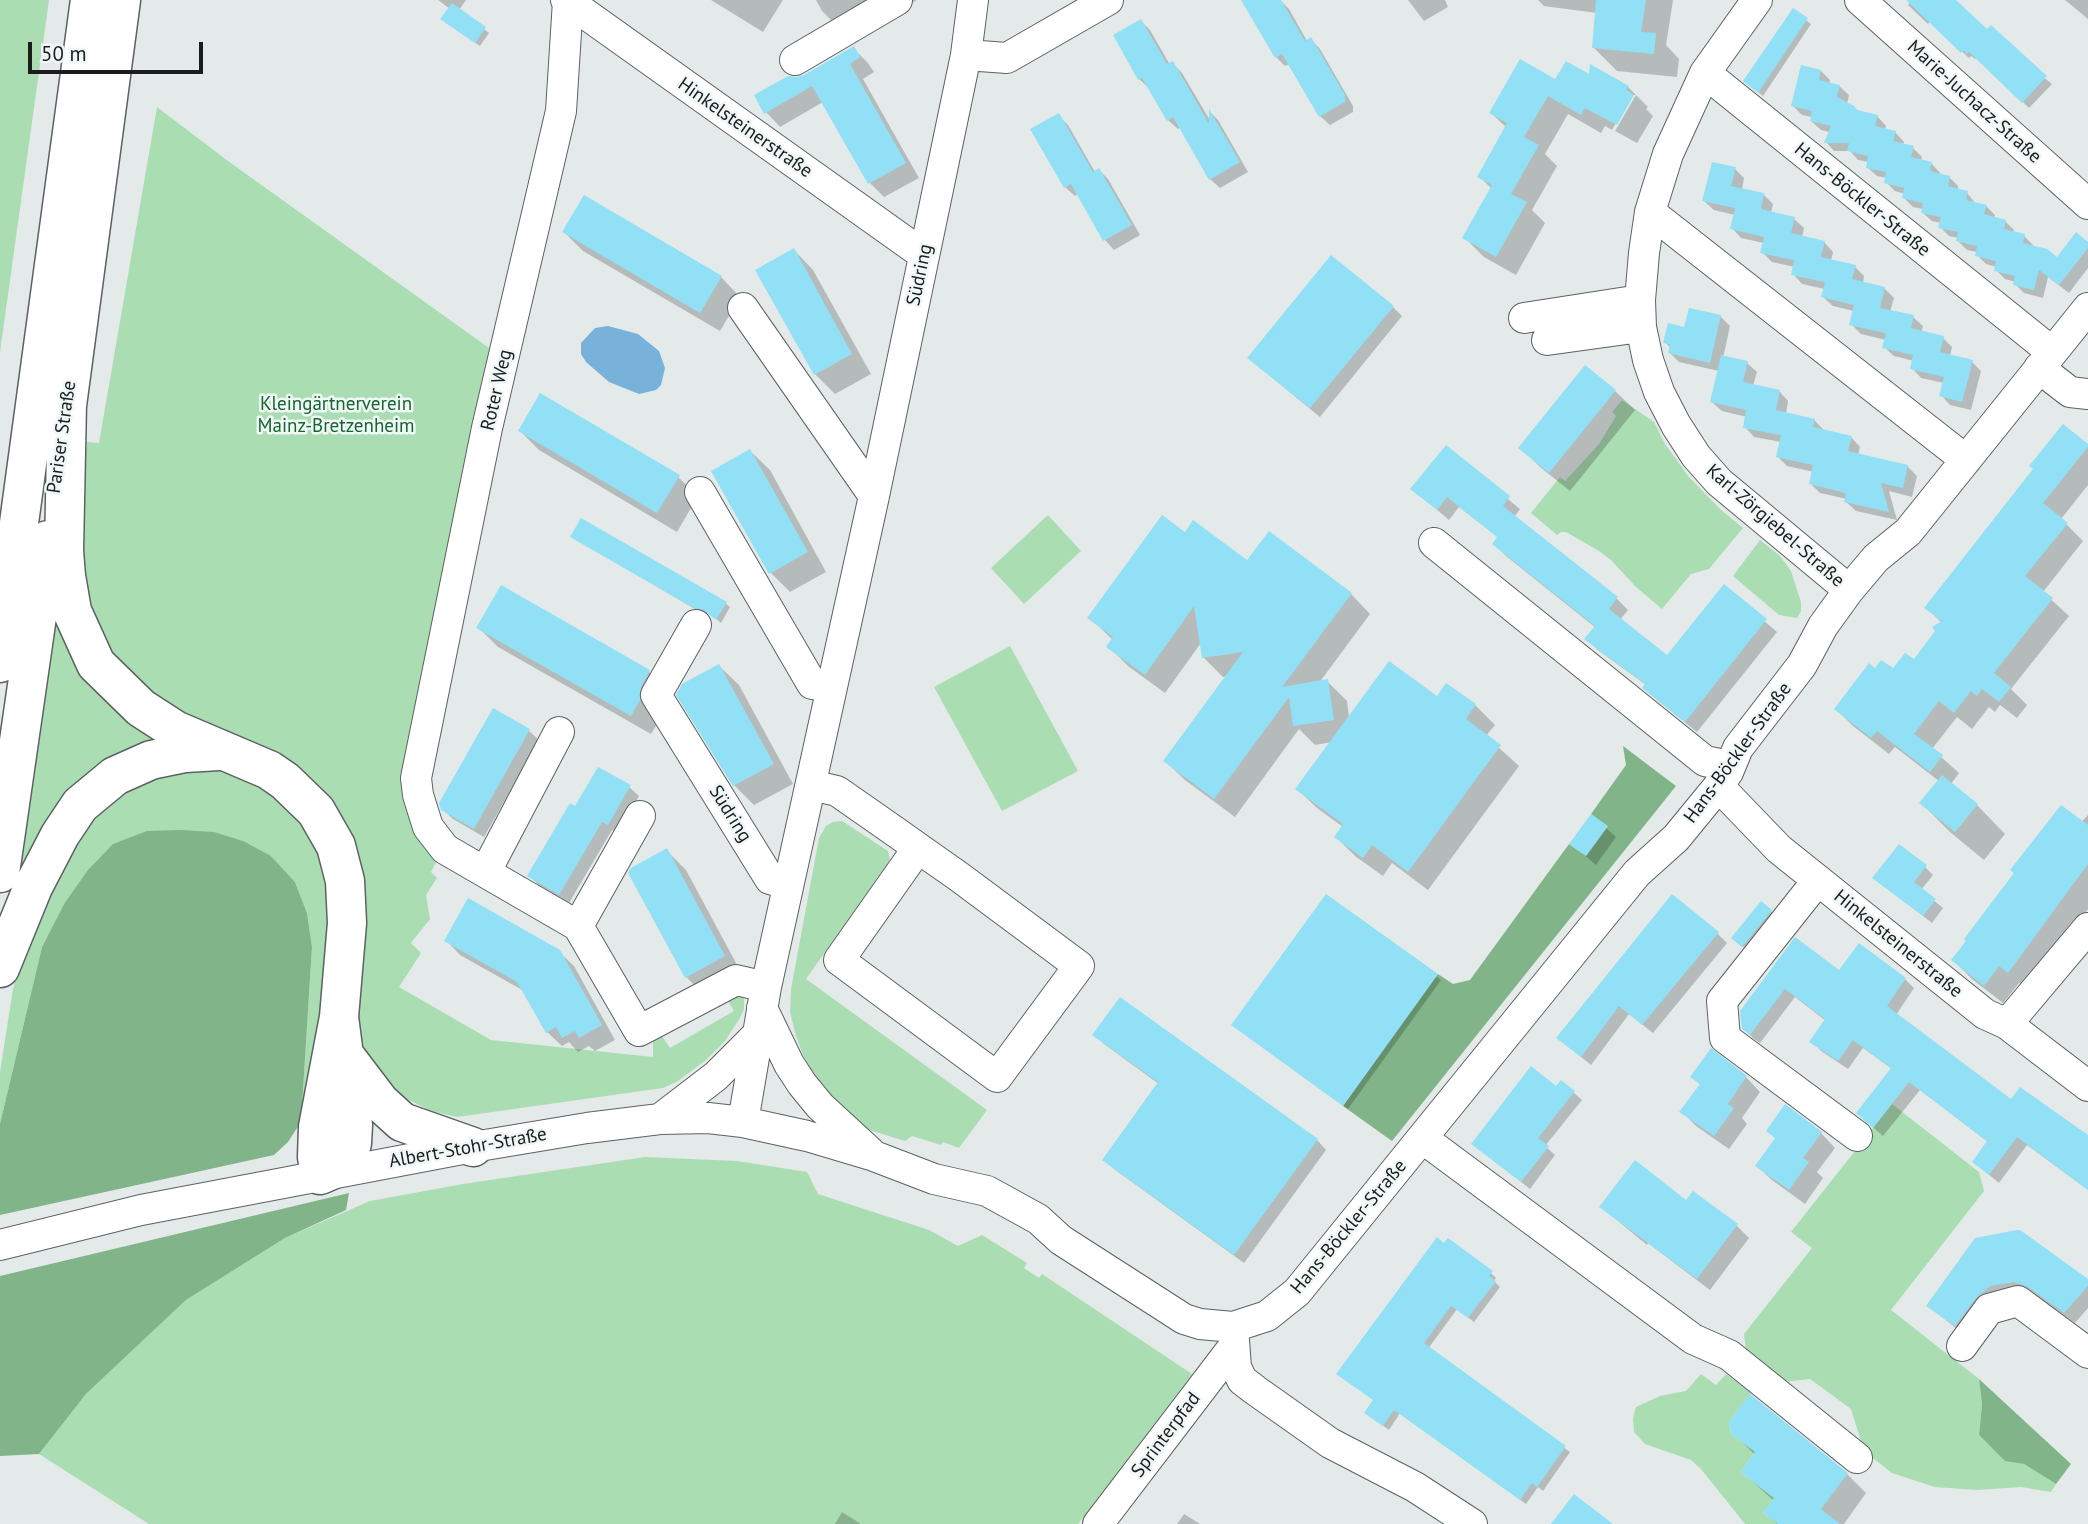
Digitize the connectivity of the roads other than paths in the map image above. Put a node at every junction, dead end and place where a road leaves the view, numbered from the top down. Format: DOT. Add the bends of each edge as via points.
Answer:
graph roads {
  1 [pos="90,0"];
  2 [pos="121,0"];
  3 [pos="897,0"];
  4 [pos="973,0"];
  5 [pos="1108,0"];
  6 [pos="1757,0"];
  7 [pos="1860,0"];
  8 [pos="567,1"];
  9 [pos="966,55"];
  10 [pos="795,60"];
  11 [pos="1705,73"];
  12 [pos="2088,204"];
  13 [pos="1650,212"];
  14 [pos="924,255"];
  15 [pos="743,308"];
  16 [pos="2088,308"];
  17 [pos="1640,314"];
  18 [pos="1524,318"];
  19 [pos="1548,340"];
  20 [pos="2046,360"];
  21 [pos="2088,394"];
  22 [pos="67,402"];
  23 [pos="1966,460"];
  24 [pos="700,492"];
  25 [pos="874,496"];
  26 [pos="1908,532"];
  27 [pos="1434,543"];
  28 [pos="1849,590"];
  29 [pos="696,625"];
  30 [pos="0,663"];
  31 [pos="1802,665"];
  32 [pos="832,687"];
  33 [pos="559,732"];
  34 [pos="221,751"];
  35 [pos="1726,768"];
  36 [pos="811,785"];
  37 [pos="640,816"];
  38 [pos="918,848"];
  39 [pos="486,871"];
  40 [pos="0,873"];
  41 [pos="1818,880"];
  42 [pos="788,884"];
  43 [pos="578,926"];
  44 [pos="2088,928"];
  45 [pos="0,968"];
  46 [pos="761,1010"];
  47 [pos="2007,1024"];
  48 [pos="342,1036"];
  49 [pos="2088,1087"];
  50 [pos="660,1119"];
  51 [pos="743,1122"];
  52 [pos="1857,1136"];
  53 [pos="1422,1138"];
  54 [pos="473,1147"];
  55 [pos="874,1156"];
  56 [pos="320,1175"];
  57 [pos="0,1245"];
  58 [pos="1234,1336"];
  59 [pos="1962,1346"];
  60 [pos="2088,1353"];
  61 [pos="1857,1458"];
  62 [pos="1098,1524"];
  63 [pos="1472,1524"];
  1 -- 30 [label="highway, Pariser Straße"];
  2 -- 22 [label="highway, Pariser Straße"];
  3 -- 10 [label="street"];
  4 -- 9 [label="street, Südring"];
  5 -- 9 [label="street" via="1007,58"];
  6 -- 11 [label="street, Karl-Zörgiebel-Straße"];
  7 -- 12 [label="street, Marie-Juchacz-Straße"];
  8 -- 14 [label="street, Hinkelsteinerstraße"];
  8 -- 39 [label="street, Roter Weg" via="561,111 487,428 416,778 422,811 438,841"];
  9 -- 14 [label="street, Südring"];
  11 -- 13 [label="street, Karl-Zörgiebel-Straße" via="1668,154"];
  11 -- 20 [label="street, Hans-Böckler-Straße"];
  13 -- 17 [label="street, Karl-Zörgiebel-Straße"];
  13 -- 23 [label="street"];
  14 -- 25 [label="street, Südring"];
  15 -- 25 [label="street"];
  16 -- 20 [label="street, Hans-Böckler-Straße"];
  17 -- 18 [label="street"];
  17 -- 19 [label="street"];
  17 -- 28 [label="street, Karl-Zörgiebel-Straße" via="1659,392 1696,456 1719,482"];
  20 -- 21 [label="street, Hans-Böckler-Straße" via="2070,392"];
  20 -- 23 [label="street, Hans-Böckler-Straße"];
  22 -- 34 [label="highway" via="64,551 72,611 83,640 96,664 141,708"];
  22 -- 40 [label="highway, Pariser Straße"];
  23 -- 26 [label="street, Hans-Böckler-Straße"];
  24 -- 32 [label="street" via="812,684"];
  25 -- 32 [label="street, Südring"];
  26 -- 28 [label="street, Hans-Böckler-Straße" via="1876,558"];
  26 -- 31 [label="street" via="1885,572"];
  27 -- 35 [label="street, Hinkelsteinerstraße" via="1705,761"];
  28 -- 31 [label="street, Hans-Böckler-Straße" via="1822,626"];
  29 -- 42 [label="street, Südring" via="656,695 770,879"];
  31 -- 35 [label="street, Hans-Böckler-Straße"];
  32 -- 36 [label="street, Südring"];
  33 -- 39 [label="street"];
  34 -- 45 [label="highway" via="150,760 114,776 80,804 33,887"];
  34 -- 48 [label="highway" via="285,781 316,811 336,846 347,899"];
  35 -- 41 [label="street, Hinkelsteinerstraße" via="1727,795 1779,849"];
  35 -- 53 [label="street, Hans-Böckler-Straße" via="1676,838 1637,873"];
  36 -- 38 [label="street" via="838,791"];
  36 -- 42 [label="street, Südring"];
  37 -- 43 [label="street"];
  38 -- 38 [label="street" via="1079,966 997,1077 839,960"];
  39 -- 43 [label="street"];
  41 -- 47 [label="street, Hinkelsteinerstraße" via="1985,1014"];
  41 -- 52 [label="street" via="1721,1001 1725,1038"];
  42 -- 46 [label="street, Südring"];
  43 -- 46 [label="street" via="639,1031 736,981"];
  44 -- 47 [label="street"];
  46 -- 50 [label="street" via="716,1076"];
  46 -- 51 [label="street, Südring"];
  46 -- 55 [label="street" via="802,1083"];
  47 -- 49 [label="street, Hinkelsteinerstraße"];
  48 -- 54 [label="highway" via="375,1096 402,1122"];
  48 -- 56 [label="highway" via="352,1143 336,1168"];
  50 -- 51 [label="street, Albert-Stohr-Straße"];
  50 -- 54 [label="street, Albert-Stohr-Straße"];
  51 -- 55 [label="street, Albert-Stohr-Straße"];
  53 -- 58 [label="street, Hans-Böckler-Straße" via="1297,1292"];
  53 -- 61 [label="street" via="1693,1339 1730,1355"];
  54 -- 56 [label="street, Albert-Stohr-Straße"];
  55 -- 58 [label="street, Albert-Stohr-Straße" via="934,1179 1029,1232 1061,1240 1184,1319"];
  56 -- 57 [label="street, Albert-Stohr-Straße" via="141,1210"];
  58 -- 62 [label="street, Sprinterpfad"];
  58 -- 63 [label="street" via="1236,1367 1242,1380 1330,1443 1415,1486"];
  59 -- 60 [label="street" via="1989,1309 2018,1301"];
}
